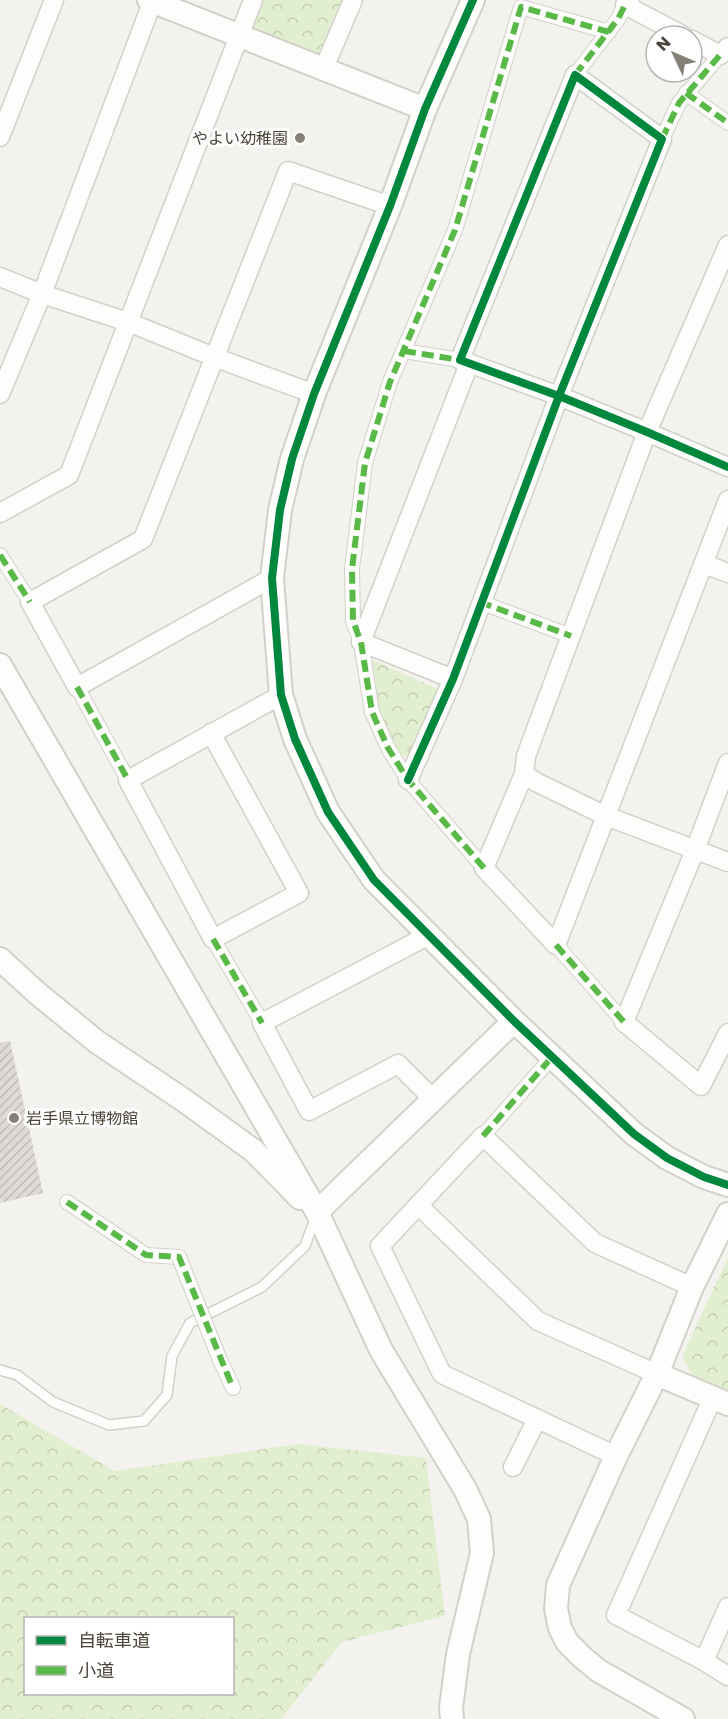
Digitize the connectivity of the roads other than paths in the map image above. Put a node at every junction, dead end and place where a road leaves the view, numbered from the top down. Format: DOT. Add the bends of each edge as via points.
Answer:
graph roads {
  1 [pos="54,0"];
  2 [pos="152,0"];
  3 [pos="253,0"];
  4 [pos="353,0"];
  5 [pos="473,0"];
  6 [pos="628,2"];
  7 [pos="664,24"];
  8 [pos="609,32"];
  9 [pos="239,35"];
  10 [pos="704,44"];
  11 [pos="724,51"];
  12 [pos="324,68"];
  13 [pos="575,75"];
  14 [pos="686,93"];
  15 [pos="425,109"];
  16 [pos="728,123"];
  17 [pos="0,137"];
  18 [pos="662,139"];
  19 [pos="390,206"];
  20 [pos="728,245"];
  21 [pos="0,277"];
  22 [pos="42,294"];
  23 [pos="128,322"];
  24 [pos="404,351"];
  25 [pos="214,357"];
  26 [pos="465,362"];
  27 [pos="0,394"];
  28 [pos="314,394"];
  29 [pos="559,396"];
  30 [pos="648,432"];
  31 [pos="728,467"];
  32 [pos="728,500"];
  33 [pos="0,513"];
  34 [pos="0,555"];
  35 [pos="704,564"];
  36 [pos="728,573"];
  37 [pos="272,579"];
  38 [pos="30,602"];
  39 [pos="480,602"];
  40 [pos="571,636"];
  41 [pos="361,642"];
  42 [pos="0,665"];
  43 [pos="453,679"];
  44 [pos="77,687"];
  45 [pos="281,695"];
  46 [pos="211,733"];
  47 [pos="728,763"];
  48 [pos="524,774"];
  49 [pos="128,780"];
  50 [pos="408,780"];
  51 [pos="606,816"];
  52 [pos="695,850"];
  53 [pos="728,862"];
  54 [pos="484,868"];
  55 [pos="429,935"];
  56 [pos="213,939"];
  57 [pos="556,945"];
  58 [pos="0,958"];
  59 [pos="514,1021"];
  60 [pos="624,1022"];
  61 [pos="262,1023"];
  62 [pos="728,1033"];
  63 [pos="552,1057"];
  64 [pos="434,1100"];
  65 [pos="483,1136"];
  66 [pos="728,1185"];
  67 [pos="67,1202"];
  68 [pos="418,1205"];
  69 [pos="317,1212"];
  70 [pos="728,1214"];
  71 [pos="692,1287"];
  72 [pos="0,1370"];
  73 [pos="657,1374"];
  74 [pos="232,1388"];
  75 [pos="720,1401"];
  76 [pos="537,1419"];
  77 [pos="616,1456"];
  78 [pos="513,1467"];
  79 [pos="728,1606"];
  80 [pos="704,1660"];
  81 [pos="728,1676"];
  82 [pos="452,1719"];
  83 [pos="683,1719"];
  1 -- 17 [label="street"];
  2 -- 9 [label="street"];
  2 -- 22 [label="street"];
  3 -- 9 [label="street"];
  4 -- 12 [label="street"];
  5 -- 15 [label="street"];
  6 -- 7 [label="street"];
  6 -- 8 [label="street"];
  8 -- 13 [label="street"];
  8 -- 24 [label="street" via="521,7 455,230"];
  9 -- 12 [label="street"];
  9 -- 23 [label="street"];
  10 -- 11 [label="street"];
  11 -- 14 [label="street"];
  12 -- 15 [label="street"];
  13 -- 18 [label="street"];
  13 -- 26 [label="street"];
  14 -- 16 [label="street"];
  14 -- 18 [label="street"];
  15 -- 19 [label="street"];
  18 -- 29 [label="street"];
  19 -- 25 [label="street" via="288,171"];
  19 -- 28 [label="street"];
  20 -- 30 [label="street"];
  21 -- 22 [label="street"];
  22 -- 23 [label="street"];
  22 -- 27 [label="street"];
  23 -- 25 [label="street"];
  23 -- 33 [label="street" via="69,475"];
  24 -- 26 [label="street"];
  24 -- 41 [label="street" via="365,462 352,568 353,621"];
  25 -- 28 [label="street"];
  25 -- 38 [label="street" via="143,539"];
  26 -- 29 [label="street"];
  26 -- 41 [label="street"];
  28 -- 37 [label="street" via="280,510"];
  29 -- 30 [label="street"];
  29 -- 39 [label="street"];
  30 -- 31 [label="street"];
  30 -- 40 [label="street"];
  32 -- 35 [label="street"];
  34 -- 38 [label="street"];
  35 -- 36 [label="street"];
  35 -- 51 [label="street"];
  37 -- 44 [label="street"];
  37 -- 45 [label="street"];
  38 -- 44 [label="street"];
  39 -- 40 [label="street"];
  39 -- 43 [label="street"];
  40 -- 48 [label="street" via="526,756"];
  41 -- 43 [label="street"];
  41 -- 50 [label="street" via="372,712"];
  42 -- 69 [label="street"];
  43 -- 50 [label="street"];
  44 -- 49 [label="street"];
  45 -- 46 [label="street"];
  45 -- 55 [label="street" via="295,739 328,812 374,880"];
  46 -- 49 [label="street"];
  46 -- 56 [label="street" via="298,893"];
  47 -- 52 [label="street"];
  48 -- 51 [label="street"];
  48 -- 54 [label="street"];
  49 -- 56 [label="street"];
  50 -- 54 [label="street"];
  51 -- 52 [label="street"];
  51 -- 57 [label="street"];
  52 -- 53 [label="street"];
  52 -- 60 [label="street"];
  54 -- 57 [label="street"];
  55 -- 59 [label="street"];
  55 -- 61 [label="street"];
  56 -- 61 [label="street"];
  57 -- 60 [label="street"];
  58 -- 69 [label="street" via="98,1042 254,1151"];
  59 -- 63 [label="street"];
  59 -- 64 [label="street"];
  60 -- 62 [label="street" via="701,1086"];
  61 -- 64 [label="street" via="309,1111 398,1064"];
  63 -- 65 [label="street"];
  63 -- 66 [label="street" via="634,1134 668,1158"];
  64 -- 69 [label="street"];
  65 -- 68 [label="street"];
  65 -- 71 [label="street" via="595,1243"];
  67 -- 74 [label="street, bridge" via="146,1255 179,1257"];
  68 -- 73 [label="street" via="538,1321"];
  68 -- 76 [label="street" via="380,1246 442,1374"];
  69 -- 72 [label="lane" via="305,1246 262,1287 190,1323 172,1356 167,1395 144,1421 109,1425 53,1402 17,1376"];
  69 -- 82 [label="street" via="381,1350 479,1519 482,1553 458,1654"];
  70 -- 71 [label="street"];
  71 -- 73 [label="street"];
  73 -- 75 [label="street"];
  73 -- 77 [label="street"];
  75 -- 80 [label="street" via="616,1615"];
  76 -- 77 [label="street"];
  76 -- 78 [label="street"];
  77 -- 83 [label="street" via="558,1585 556,1609 560,1628 567,1642 599,1671"];
  79 -- 80 [label="street"];
  80 -- 81 [label="street"];
}
